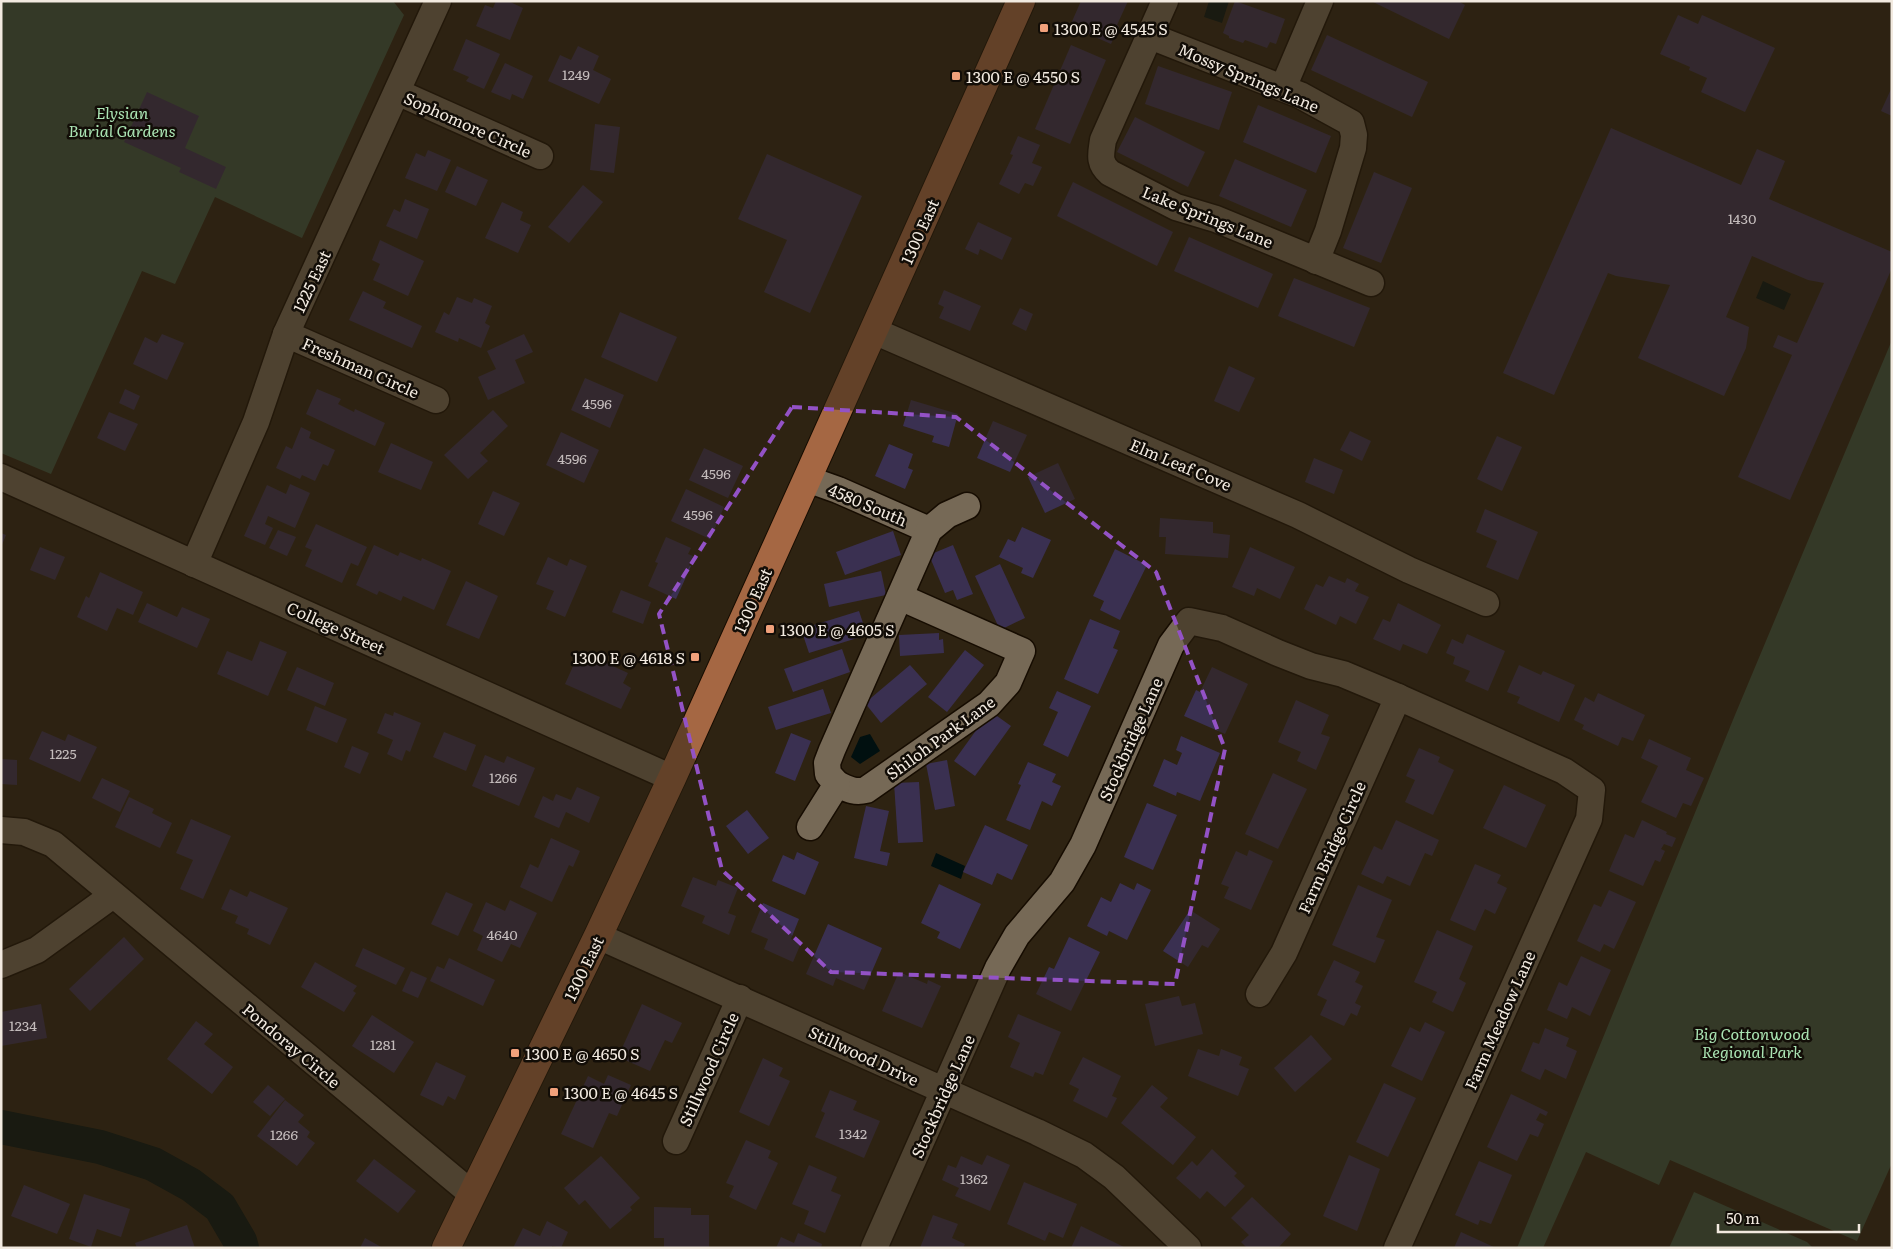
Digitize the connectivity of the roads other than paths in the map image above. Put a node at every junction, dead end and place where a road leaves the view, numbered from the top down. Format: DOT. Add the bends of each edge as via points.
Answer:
graph roads {
  1 [pos="438,1"];
  2 [pos="1021,1"];
  3 [pos="1165,1"];
  4 [pos="1320,1"];
  5 [pos="1150,36"];
  6 [pos="1283,88"];
  7 [pos="397,92"];
  8 [pos="540,156"];
  9 [pos="1316,261"];
  10 [pos="1371,283"];
  11 [pos="874,331"];
  12 [pos="286,334"];
  13 [pos="436,400"];
  14 [pos="1,477"];
  15 [pos="807,480"];
  16 [pos="967,506"];
  17 [pos="929,530"];
  18 [pos="194,564"];
  19 [pos="900,597"];
  20 [pos="1486,604"];
  21 [pos="1398,697"];
  22 [pos="672,778"];
  23 [pos="837,784"];
  24 [pos="1592,790"];
  25 [pos="810,827"];
  26 [pos="1,830"];
  27 [pos="113,896"];
  28 [pos="598,936"];
  29 [pos="1,965"];
  30 [pos="1259,994"];
  31 [pos="740,998"];
  32 [pos="944,1092"];
  33 [pos="676,1140"];
  34 [pos="472,1194"];
  35 [pos="446,1248"];
  36 [pos="874,1248"];
  37 [pos="1188,1248"];
  38 [pos="1397,1248"];
  1 -- 7 [label="street, 1225 East"];
  2 -- 11 [label="main road, 1300 East"];
  3 -- 5 [label="street, Lake Springs Lane"];
  4 -- 6 [label="street"];
  5 -- 6 [label="street, Mossy Springs Lane"];
  5 -- 9 [label="street, Lake Springs Lane" via="1103,140 1100,159 1103,167 1110,174 1176,207 1216,219"];
  6 -- 9 [label="street, Mossy Springs Lane" via="1351,123 1354,135 1345,176"];
  7 -- 8 [label="street, Sophomore Circle"];
  7 -- 12 [label="street, 1225 East"];
  9 -- 10 [label="street, Lake Springs Lane"];
  11 -- 15 [label="main road, 1300 East"];
  11 -- 20 [label="street, Elm Leaf Cove" via="1298,515"];
  12 -- 13 [label="street, Freshman Circle"];
  12 -- 18 [label="street, 1225 East" via="256,422"];
  14 -- 18 [label="street, College Street"];
  15 -- 17 [label="street, 4580 South" via="838,490"];
  15 -- 22 [label="main road, 1300 East"];
  16 -- 17 [label="street" via="947,515"];
  17 -- 19 [label="street"];
  18 -- 22 [label="street, College Street"];
  19 -- 23 [label="street" via="832,750 828,774"];
  19 -- 23 [label="street, Shiloh Park Lane" via="1022,651 1008,683 989,704 866,790 858,792"];
  21 -- 24 [label="street, Stockbridge Lane" via="1564,771"];
  21 -- 30 [label="street, Farm Bridge Circle" via="1284,953"];
  21 -- 32 [label="street, Stockbridge Lane" via="1343,674 1311,666 1222,628 1189,621 1172,645 1083,845 1062,882 1018,935 998,968"];
  22 -- 28 [label="main road, 1300 East"];
  23 -- 25 [label="street"];
  24 -- 38 [label="street, Farm Meadow Lane" via="1589,819"];
  26 -- 27 [label="street, Pondoray Circle" via="24,832 53,844"];
  27 -- 29 [label="street" via="37,950"];
  27 -- 34 [label="street, Pondoray Circle"];
  28 -- 31 [label="street, Stillwood Drive"];
  28 -- 34 [label="main road, 1300 East"];
  31 -- 32 [label="street, Stillwood Drive"];
  31 -- 33 [label="street, Stillwood Circle"];
  32 -- 36 [label="street, Stockbridge Lane"];
  32 -- 37 [label="street, Stillwood Drive" via="1084,1155 1114,1177"];
  34 -- 35 [label="main road, 1300 East"];
}
